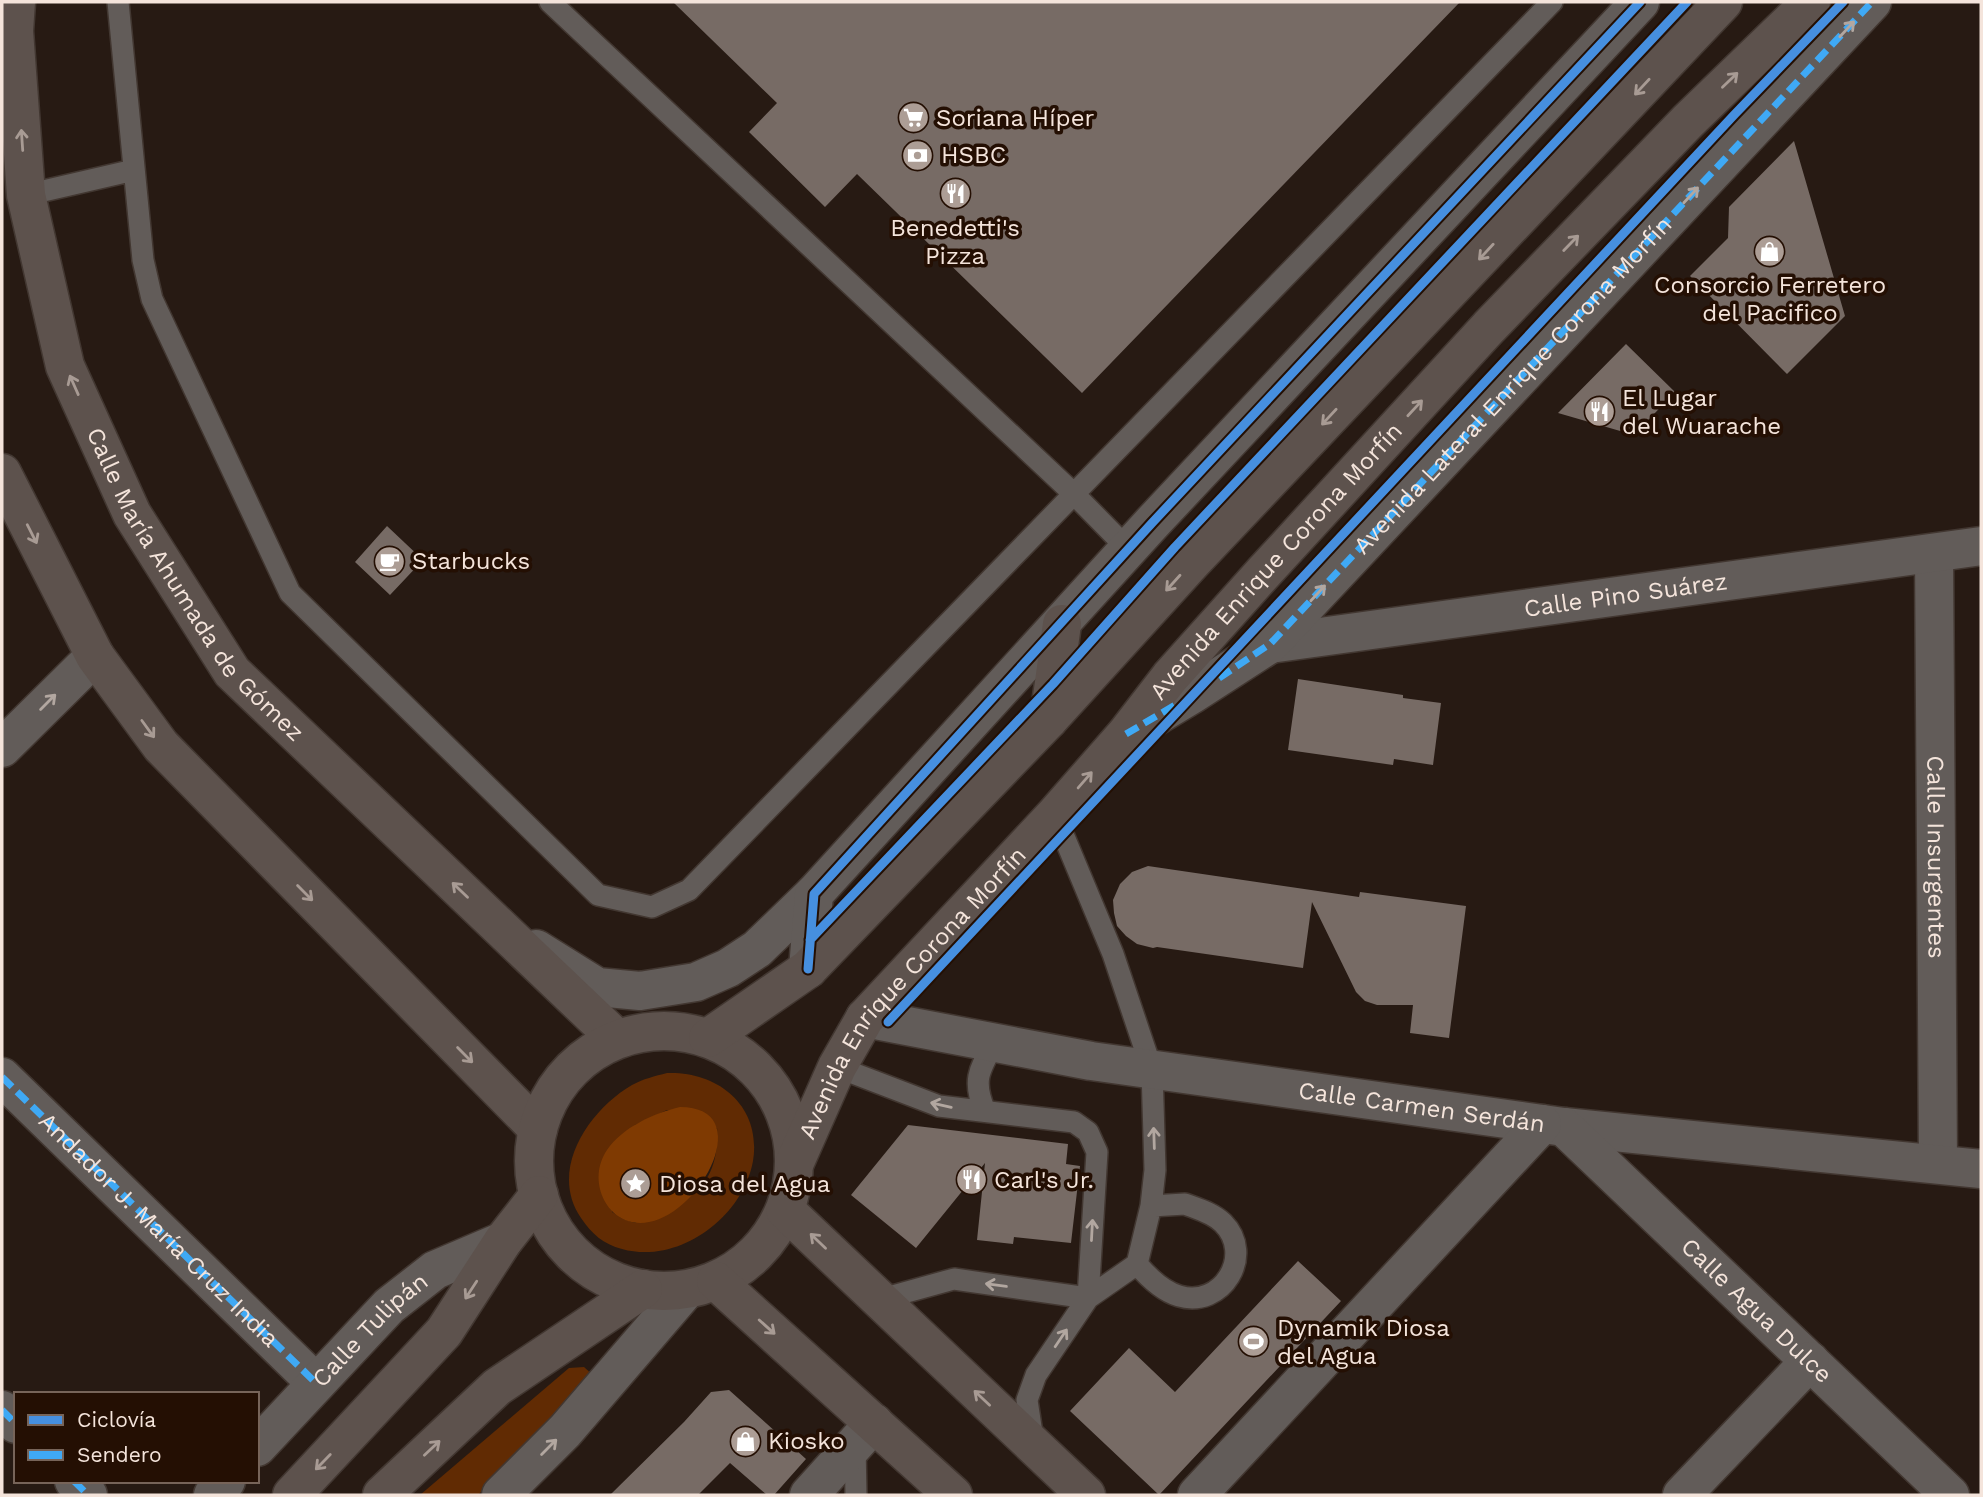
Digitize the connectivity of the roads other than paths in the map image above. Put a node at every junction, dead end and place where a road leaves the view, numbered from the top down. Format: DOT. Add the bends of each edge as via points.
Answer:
graph roads {
  1 [pos="16,2"];
  2 [pos="118,2"];
  3 [pos="550,2"];
  4 [pos="1552,2"];
  5 [pos="1640,2"];
  6 [pos="1723,2"];
  7 [pos="1811,2"];
  8 [pos="1872,2"];
  9 [pos="134,170"];
  10 [pos="26,195"];
  11 [pos="2,473"];
  12 [pos="1073,493"];
  13 [pos="1981,546"];
  14 [pos="1128,549"];
  15 [pos="1934,553"];
  16 [pos="1062,624"];
  17 [pos="1270,644"];
  18 [pos="95,656"];
  19 [pos="1049,719"];
  20 [pos="1126,734"];
  21 [pos="2,748"];
  22 [pos="1055,815"];
  23 [pos="814,894"];
  24 [pos="487,916"];
  25 [pos="808,969"];
  26 [pos="865,1018"];
  27 [pos="616,1038"];
  28 [pos="708,1038"];
  29 [pos="994,1043"];
  30 [pos="837,1068"];
  31 [pos="1152,1070"];
  32 [pos="2,1077"];
  33 [pos="985,1111"];
  34 [pos="1553,1125"];
  35 [pos="538,1129"];
  36 [pos="794,1162"];
  37 [pos="1938,1164"];
  38 [pos="1981,1169"];
  39 [pos="539,1195"];
  40 [pos="1151,1206"];
  41 [pos="785,1210"];
  42 [pos="503,1241"];
  43 [pos="1137,1264"];
  44 [pos="701,1285"];
  45 [pos="643,1289"];
  46 [pos="1088,1298"];
  47 [pos="878,1300"];
  48 [pos="1810,1361"];
  49 [pos="316,1383"];
  50 [pos="865,1434"];
  51 [pos="259,1445"];
  52 [pos="1033,1446"];
  53 [pos="292,1495"];
  54 [pos="382,1495"];
  55 [pos="501,1495"];
  56 [pos="809,1495"];
  57 [pos="856,1495"];
  58 [pos="953,1495"];
  59 [pos="1086,1495"];
  60 [pos="1197,1495"];
  61 [pos="1682,1495"];
  62 [pos="1950,1495"];
  10 -- 1 [label="main road, Calle María Ahumada de Gómez, one-way"];
  2 -- 9 [label="lane"];
  3 -- 12 [label="lane"];
  4 -- 12 [label="lane"];
  5 -- 14 [label="street"];
  6 -- 19 [label="main road, one-way"];
  20 -- 7 [label="main road, Avenida Enrique Corona Morfín, one-way" via="1170,677 1489,327 1688,121"];
  17 -- 8 [label="street, Avenida Lateral Enrique Corona Morfín, one-way"];
  9 -- 10 [label="lane"];
  9 -- 12 [label="lane" via="143,260 152,299 290,593 598,895 652,907 689,890"];
  24 -- 10 [label="main road, Calle María Ahumada de Gómez, one-way" via="232,672 132,514 65,366"];
  11 -- 18 [label="main road, one-way"];
  12 -- 14 [label="lane"];
  13 -- 15 [label="street, Calle Pino Suárez"];
  14 -- 16 [label="street"];
  15 -- 17 [label="street, Calle Pino Suárez"];
  15 -- 37 [label="street, Calle Insurgentes"];
  16 -- 19 [label="main road"];
  16 -- 23 [label="street"];
  17 -- 20 [label="street, Avenida Lateral Enrique Corona Morfín"];
  21 -- 18 [label="street, one-way"];
  18 -- 35 [label="main road, one-way" via="161,746"];
  19 -- 25 [label="main road"];
  22 -- 20 [label="main road, Avenida Enrique Corona Morfín, one-way"];
  22 -- 26 [label="main road, Avenida Enrique Corona Morfín"];
  22 -- 31 [label="lane" via="1113,954"];
  23 -- 24 [label="street" via="757,949 728,968 696,982 640,991 597,987"];
  23 -- 25 [label="street"];
  24 -- 27 [label="main road, Calle María Ahumada de Gómez"];
  25 -- 28 [label="main road"];
  26 -- 29 [label="street, Calle Carmen Serdán"];
  26 -- 30 [label="main road, Avenida Enrique Corona Morfín"];
  27 -- 28 [label="main road, Avenida Enrique Corona Morfín" via="646,1031 678,1031"];
  27 -- 35 [label="main road, Avenida Enrique Corona Morfín" via="581,1059 554,1091"];
  28 -- 36 [label="main road, Avenida Enrique Corona Morfín" via="743,1057 771,1086 789,1122"];
  29 -- 31 [label="street, Calle Carmen Serdán"];
  29 -- 33 [label="lane" via="976,1082"];
  33 -- 30 [label="lane, one-way" via="939,1106"];
  30 -- 36 [label="main road, Avenida Enrique Corona Morfín"];
  31 -- 34 [label="street, Calle Carmen Serdán"];
  40 -- 31 [label="lane, one-way" via="1155,1170"];
  32 -- 49 [label="street, Andador J. María Cruz India"];
  46 -- 33 [label="lane, one-way" via="1097,1152 1088,1132 1074,1122"];
  34 -- 37 [label="street, Calle Carmen Serdán"];
  34 -- 48 [label="street, Calle Agua Dulce"];
  34 -- 60 [label="street"];
  35 -- 39 [label="main road, Avenida Enrique Corona Morfín" via="534,1162"];
  36 -- 41 [label="main road, Avenida Enrique Corona Morfín"];
  37 -- 38 [label="street, Calle Carmen Serdán"];
  39 -- 42 [label="main road"];
  39 -- 45 [label="main road, Avenida Enrique Corona Morfín" via="553,1229 577,1257 607,1278"];
  40 -- 43 [label="lane"];
  40 -- 43 [label="lane" via="1185,1204 1222,1221 1236,1248 1235,1264 1220,1289 1191,1299 1159,1287"];
  41 -- 44 [label="main road, Avenida Enrique Corona Morfín" via="769,1240 745,1264"];
  47 -- 41 [label="main road, one-way"];
  42 -- 49 [label="street, Calle Tulipán" via="435,1270 389,1306"];
  42 -- 53 [label="main road, one-way" via="444,1332"];
  43 -- 46 [label="lane"];
  44 -- 45 [label="main road, Avenida Enrique Corona Morfín"];
  44 -- 50 [label="main road, one-way"];
  55 -- 44 [label="street, Avenida Enrique Corona Morfín, one-way"];
  54 -- 45 [label="main road, one-way" via="497,1387"];
  46 -- 47 [label="lane, one-way" via="954,1279"];
  52 -- 46 [label="lane, one-way" via="1027,1400 1036,1375"];
  52 -- 47 [label="main road, one-way"];
  48 -- 61 [label="street"];
  48 -- 62 [label="street, Calle Agua Dulce"];
  49 -- 51 [label="street, Calle Tulipán"];
  50 -- 56 [label="street"];
  50 -- 57 [label="lane"];
  50 -- 58 [label="main road"];
  52 -- 59 [label="main road"];
}
